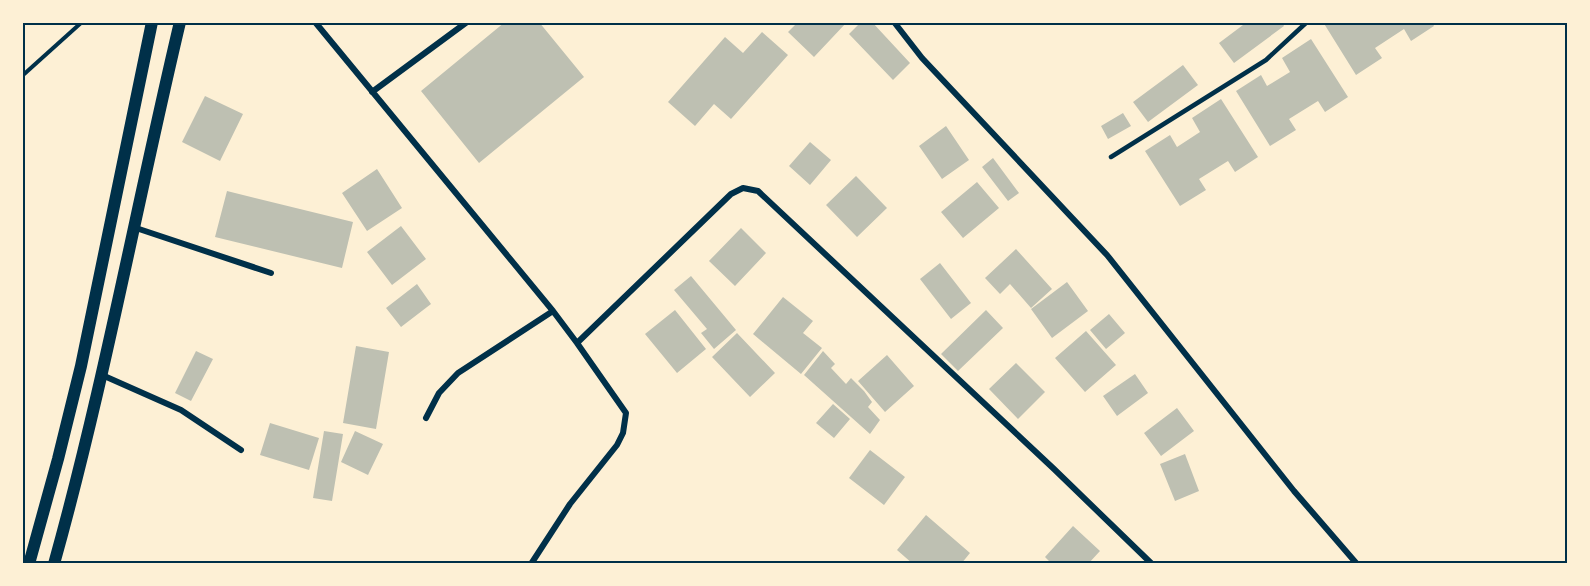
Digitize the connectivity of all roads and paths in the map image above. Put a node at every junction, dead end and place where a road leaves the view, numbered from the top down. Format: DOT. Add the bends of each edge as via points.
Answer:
graph roads {
  1 [pos="82,22"];
  2 [pos="152,22"];
  3 [pos="180,22"];
  4 [pos="315,22"];
  5 [pos="467,22"];
  6 [pos="894,22"];
  7 [pos="1307,22"];
  8 [pos="22,76"];
  9 [pos="372,92"];
  10 [pos="1110,157"];
  11 [pos="133,227"];
  12 [pos="271,273"];
  13 [pos="553,311"];
  14 [pos="578,343"];
  15 [pos="102,375"];
  16 [pos="426,418"];
  17 [pos="241,450"];
  18 [pos="29,564"];
  19 [pos="54,564"];
  20 [pos="531,564"];
  21 [pos="1152,564"];
  22 [pos="1357,564"];
  1 -- 8 [label="path"];
  2 -- 18 [label="main road" via="81,366"];
  3 -- 11 [label="main road"];
  4 -- 9 [label="street"];
  5 -- 9 [label="street"];
  6 -- 22 [label="street" via="922,58 1107,255 1294,491"];
  7 -- 10 [label="lane" via="1266,60"];
  9 -- 13 [label="street"];
  11 -- 12 [label="street"];
  11 -- 15 [label="main road"];
  13 -- 14 [label="street"];
  13 -- 16 [label="street" via="458,373 439,393"];
  14 -- 20 [label="street" via="626,413 623,433"];
  14 -- 21 [label="street" via="731,194 743,188 758,191"];
  15 -- 17 [label="street" via="181,410"];
  15 -- 19 [label="main road"];
}
